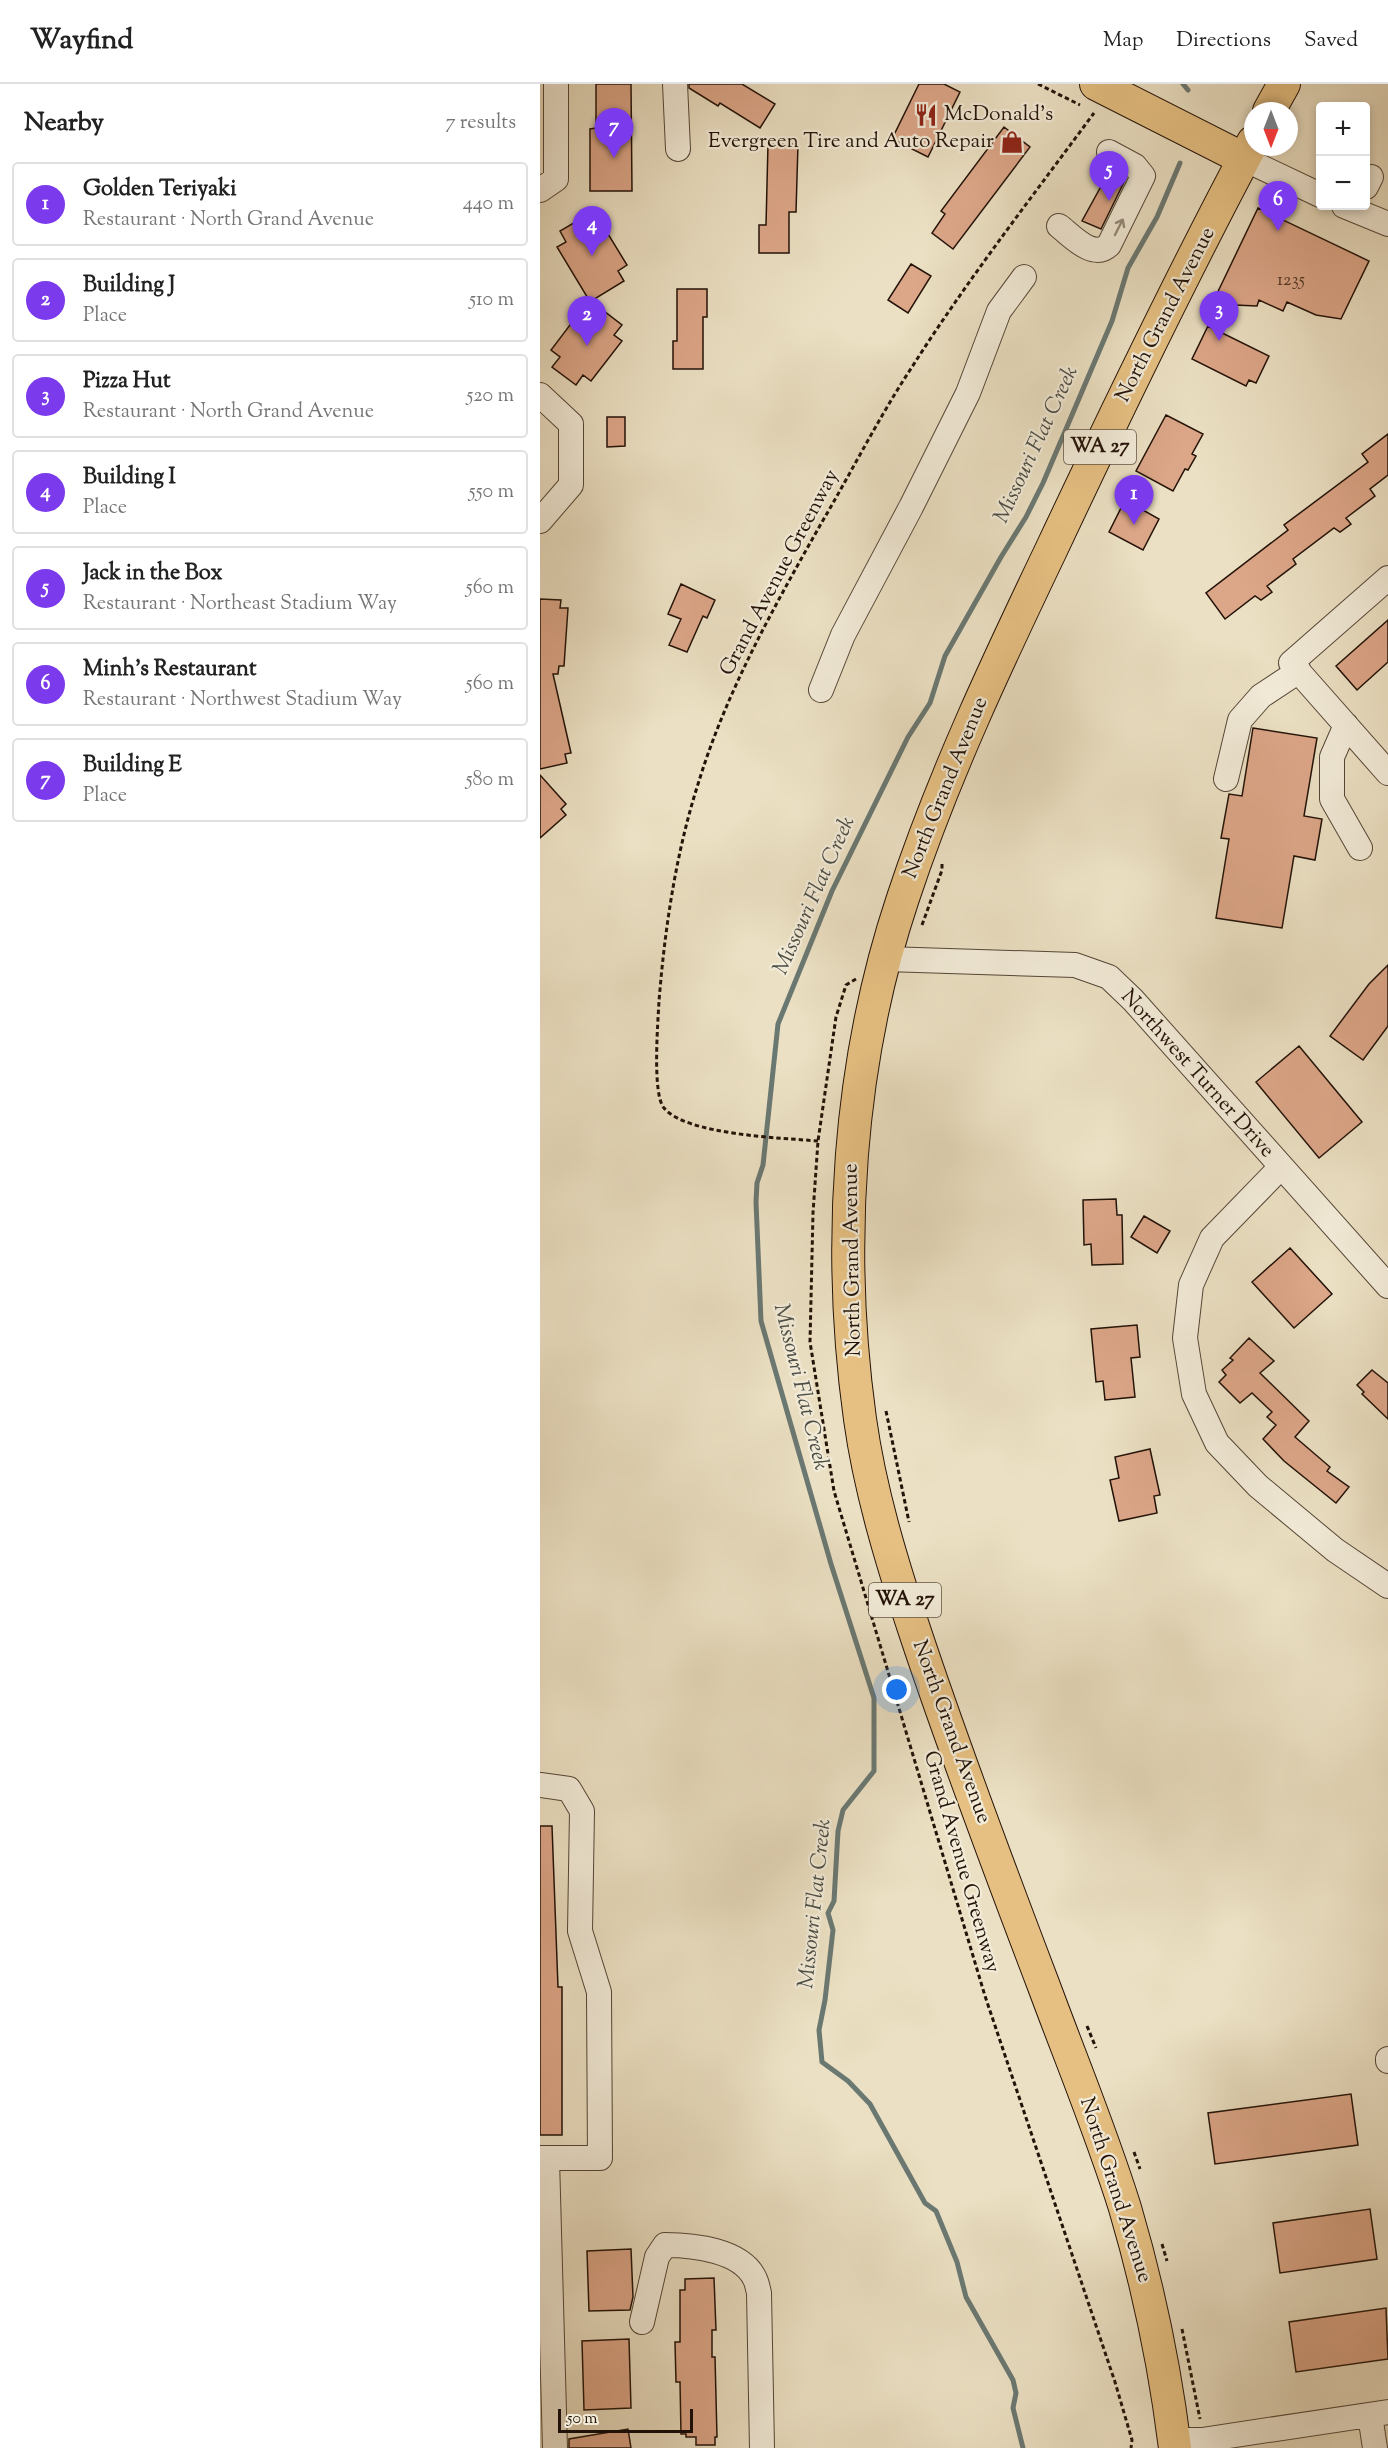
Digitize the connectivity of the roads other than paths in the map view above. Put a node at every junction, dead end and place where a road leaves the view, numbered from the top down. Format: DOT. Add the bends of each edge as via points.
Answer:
graph roads {
  1 [pos="556,84"];
  2 [pos="675,84"];
  3 [pos="1284,84"];
  4 [pos="1090,101"];
  5 [pos="1274,102"];
  6 [pos="678,149"];
  7 [pos="1244,149"];
  8 [pos="1109,152"];
  9 [pos="1245,156"];
  10 [pos="1258,156"];
  11 [pos="540,190"];
  12 [pos="1316,192"];
  13 [pos="1358,210"];
  14 [pos="1388,224"];
  15 [pos="1059,226"];
  16 [pos="1024,277"];
  17 [pos="540,395"];
  18 [pos="540,521"];
  19 [pos="1388,578"];
  20 [pos="1295,667"];
  21 [pos="821,690"];
  22 [pos="1346,725"];
  23 [pos="1388,773"];
  24 [pos="1226,779"];
  25 [pos="1360,848"];
  26 [pos="892,965"];
  27 [pos="1281,1167"];
  28 [pos="1388,1286"];
  29 [pos="1388,1586"];
  30 [pos="540,1785"];
  31 [pos="544,2158"];
  32 [pos="642,2322"];
  33 [pos="1379,2413"];
  34 [pos="1184,2443"];
  35 [pos="555,2448"];
  36 [pos="762,2448"];
  37 [pos="1375,2448"];
  1 -- 11 [label="street" via="556,179"];
  2 -- 6 [label="street"];
  3 -- 5 [label="main road"];
  4 -- 7 [label="main road"];
  15 -- 8 [label="street, one-way" via="1092,250 1109,245 1143,176 1135,166"];
  9 -- 26 [label="main road, North Grand Avenue / WA 27" via="1110,427 963,739 905,892"];
  10 -- 12 [label="street"];
  13 -- 14 [label="street"];
  16 -- 21 [label="street" via="999,311 968,393 843,635"];
  17 -- 18 [label="street" via="567,419 572,430 571,485"];
  19 -- 20 [label="street"];
  20 -- 22 [label="street"];
  20 -- 24 [label="street" via="1240,720"];
  22 -- 23 [label="street"];
  22 -- 25 [label="street" via="1332,757 1332,799"];
  26 -- 27 [label="street, Northwest Turner Drive" via="1075,965 1109,976"];
  26 -- 34 [label="main road, North Grand Avenue / WA 27" via="858,1091 849,1184 849,1314 860,1422 881,1523 914,1628 1124,2207"];
  27 -- 28 [label="street, Northwest Turner Drive"];
  27 -- 29 [label="street" via="1212,1238 1191,1285 1185,1338 1194,1394 1217,1443 1258,1486 1335,1550"];
  30 -- 31 [label="street" via="569,1789 582,1810 580,1931 600,1992 600,2158"];
  31 -- 35 [label="street"];
  32 -- 36 [label="street" via="657,2257 665,2245 685,2245 741,2262 755,2278 759,2293"];
  33 -- 34 [label="street"];
  33 -- 37 [label="street"];
}
